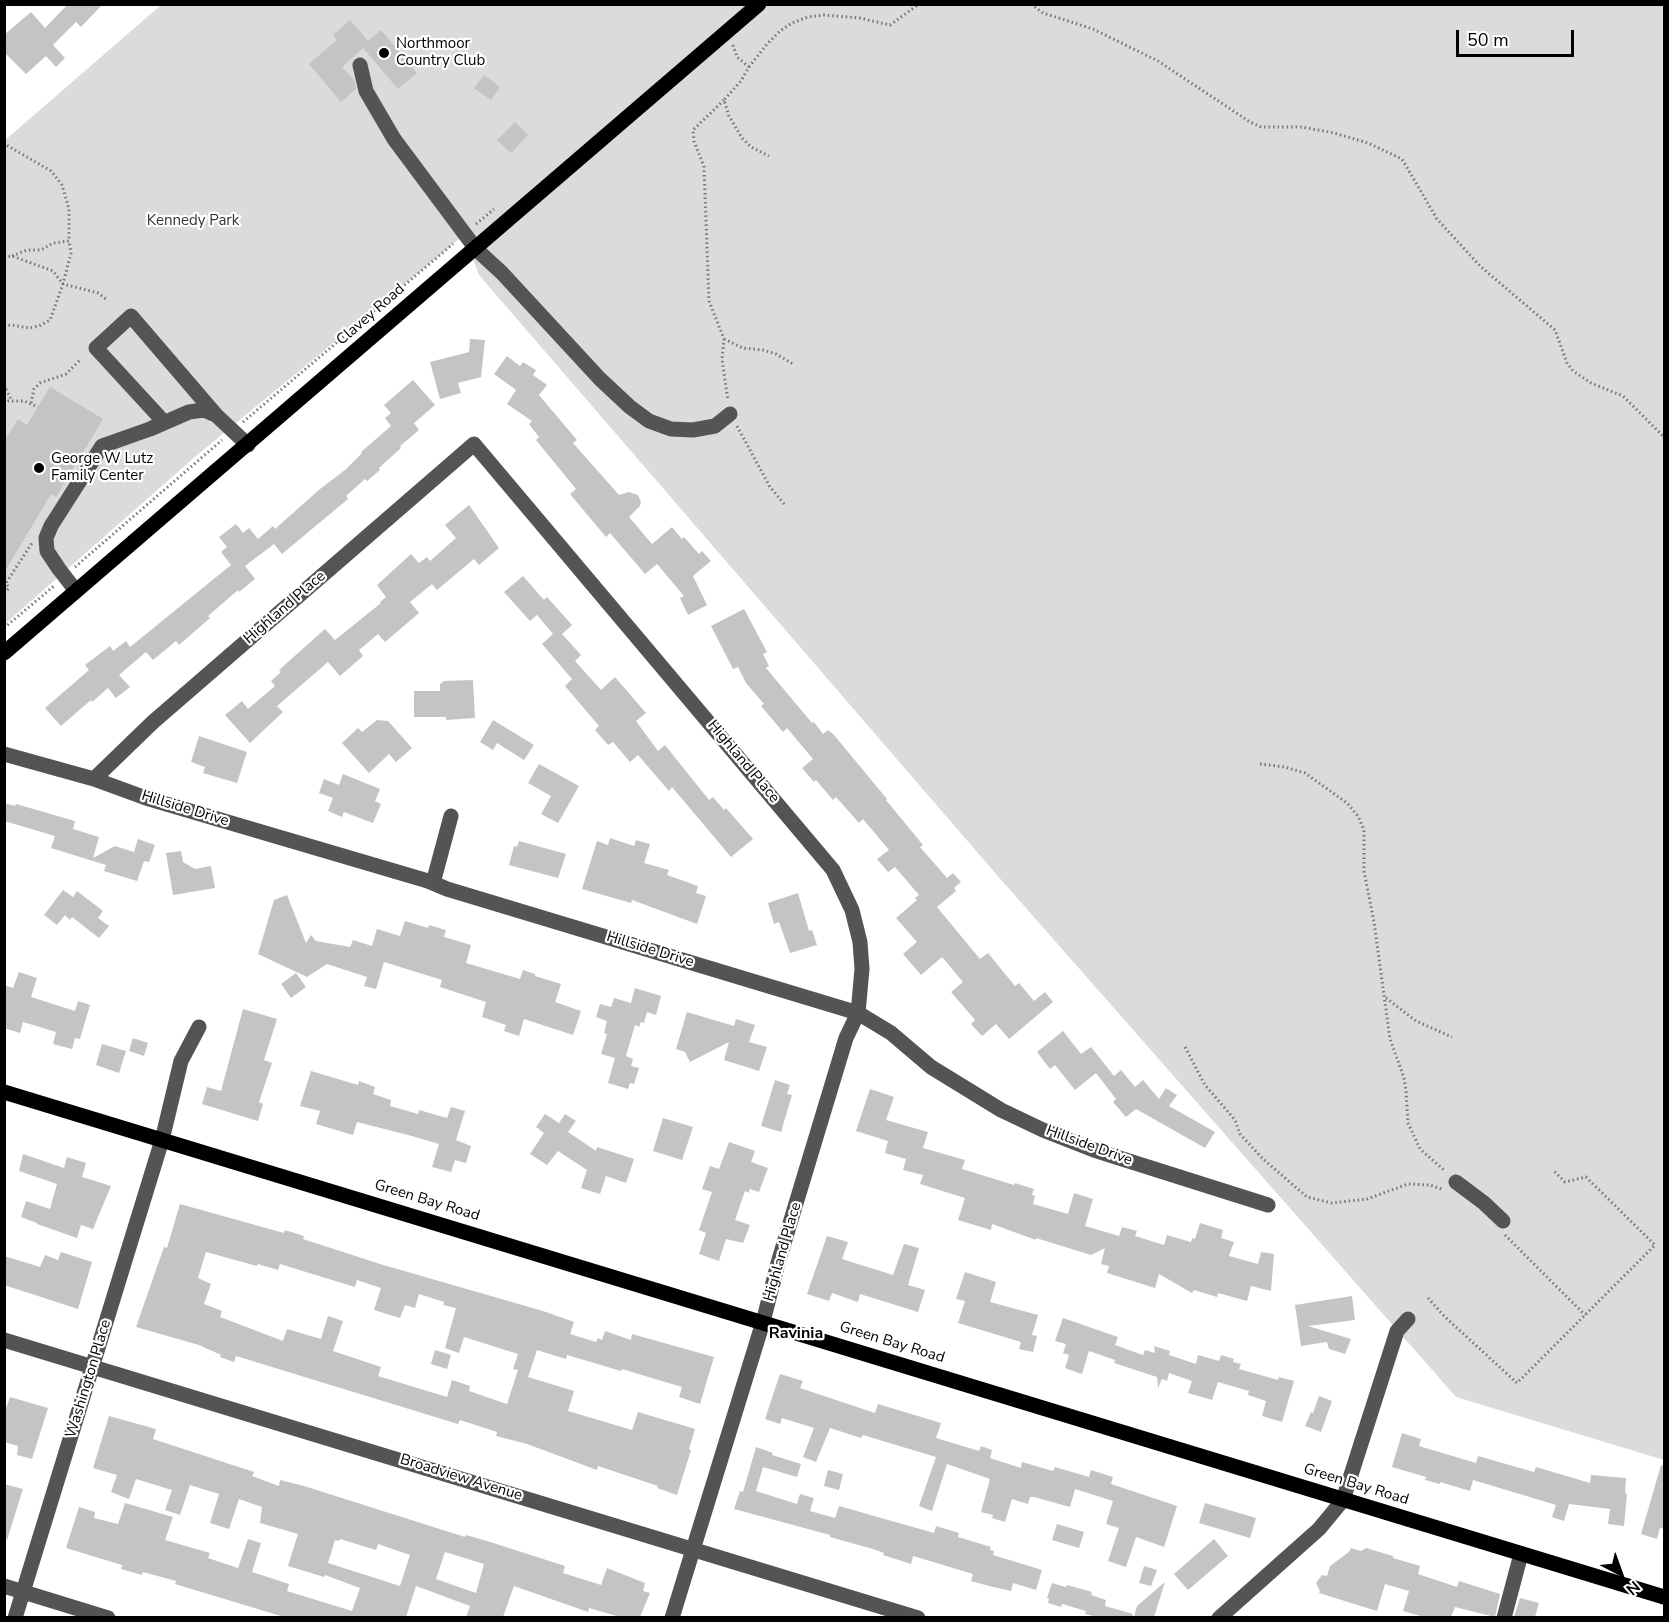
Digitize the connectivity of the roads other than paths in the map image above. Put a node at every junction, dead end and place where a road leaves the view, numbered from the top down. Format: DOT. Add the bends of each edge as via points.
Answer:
graph roads {
  1 [pos="759,4"];
  2 [pos="360,65"];
  3 [pos="476,249"];
  4 [pos="730,414"];
  5 [pos="216,415"];
  6 [pos="164,422"];
  7 [pos="248,445"];
  8 [pos="76,591"];
  9 [pos="4,653"];
  10 [pos="4,754"];
  11 [pos="94,779"];
  12 [pos="451,816"];
  13 [pos="433,883"];
  14 [pos="858,1013"];
  15 [pos="199,1027"];
  16 [pos="4,1092"];
  17 [pos="162,1140"];
  18 [pos="1456,1182"];
  19 [pos="1268,1205"];
  20 [pos="1503,1227"];
  21 [pos="1408,1319"];
  22 [pos="763,1322"];
  23 [pos="4,1340"];
  24 [pos="94,1366"];
  25 [pos="1343,1500"];
  26 [pos="693,1548"];
  27 [pos="1521,1554"];
  28 [pos="4,1586"];
  29 [pos="22,1592"];
  30 [pos="1665,1597"];
  31 [pos="15,1617"];
  32 [pos="108,1617"];
  33 [pos="672,1617"];
  34 [pos="918,1617"];
  35 [pos="1219,1617"];
  36 [pos="1504,1617"];
  1 -- 3 [label="main road, Clavey Road"];
  2 -- 3 [label="street" via="366,91 394,139"];
  3 -- 4 [label="street" via="600,379 649,421 671,429 693,430 715,426"];
  3 -- 7 [label="main road, Clavey Road"];
  5 -- 6 [label="street" via="204,410 189,412"];
  5 -- 6 [label="street" via="131,316 96,348"];
  5 -- 7 [label="street"];
  6 -- 8 [label="street" via="102,446 51,526 46,538 47,551"];
  7 -- 8 [label="main road, Clavey Road"];
  8 -- 9 [label="main road, Clavey Road"];
  10 -- 11 [label="street, Hillside Drive"];
  11 -- 13 [label="street, Hillside Drive"];
  11 -- 14 [label="street, Highland Place" via="161,714 474,444 833,870 852,910 860,942"];
  12 -- 13 [label="street"];
  13 -- 14 [label="street, Hillside Drive"];
  14 -- 19 [label="street, Hillside Drive" via="891,1033 931,1066 1001,1110 1043,1130"];
  14 -- 22 [label="street, Highland Place" via="843,1050"];
  15 -- 17 [label="street, Washington Place" via="181,1061"];
  16 -- 17 [label="main road, Green Bay Road"];
  17 -- 22 [label="main road, Green Bay Road"];
  17 -- 24 [label="street, Washington Place"];
  18 -- 20 [label="street" via="1484,1203"];
  21 -- 25 [label="street" via="1397,1331"];
  22 -- 25 [label="main road, Green Bay Road"];
  22 -- 26 [label="street, Highland Place"];
  23 -- 24 [label="street, Broadview Avenue"];
  24 -- 26 [label="street, Broadview Avenue"];
  24 -- 29 [label="street, Washington Place"];
  25 -- 27 [label="main road, Green Bay Road"];
  25 -- 35 [label="street" via="1319,1529"];
  26 -- 33 [label="street, Highland Place"];
  26 -- 34 [label="street, Broadview Avenue"];
  27 -- 30 [label="main road, Green Bay Road"];
  27 -- 36 [label="street"];
  28 -- 29 [label="street"];
  29 -- 31 [label="street, Washington Place"];
  29 -- 32 [label="street"];
}
